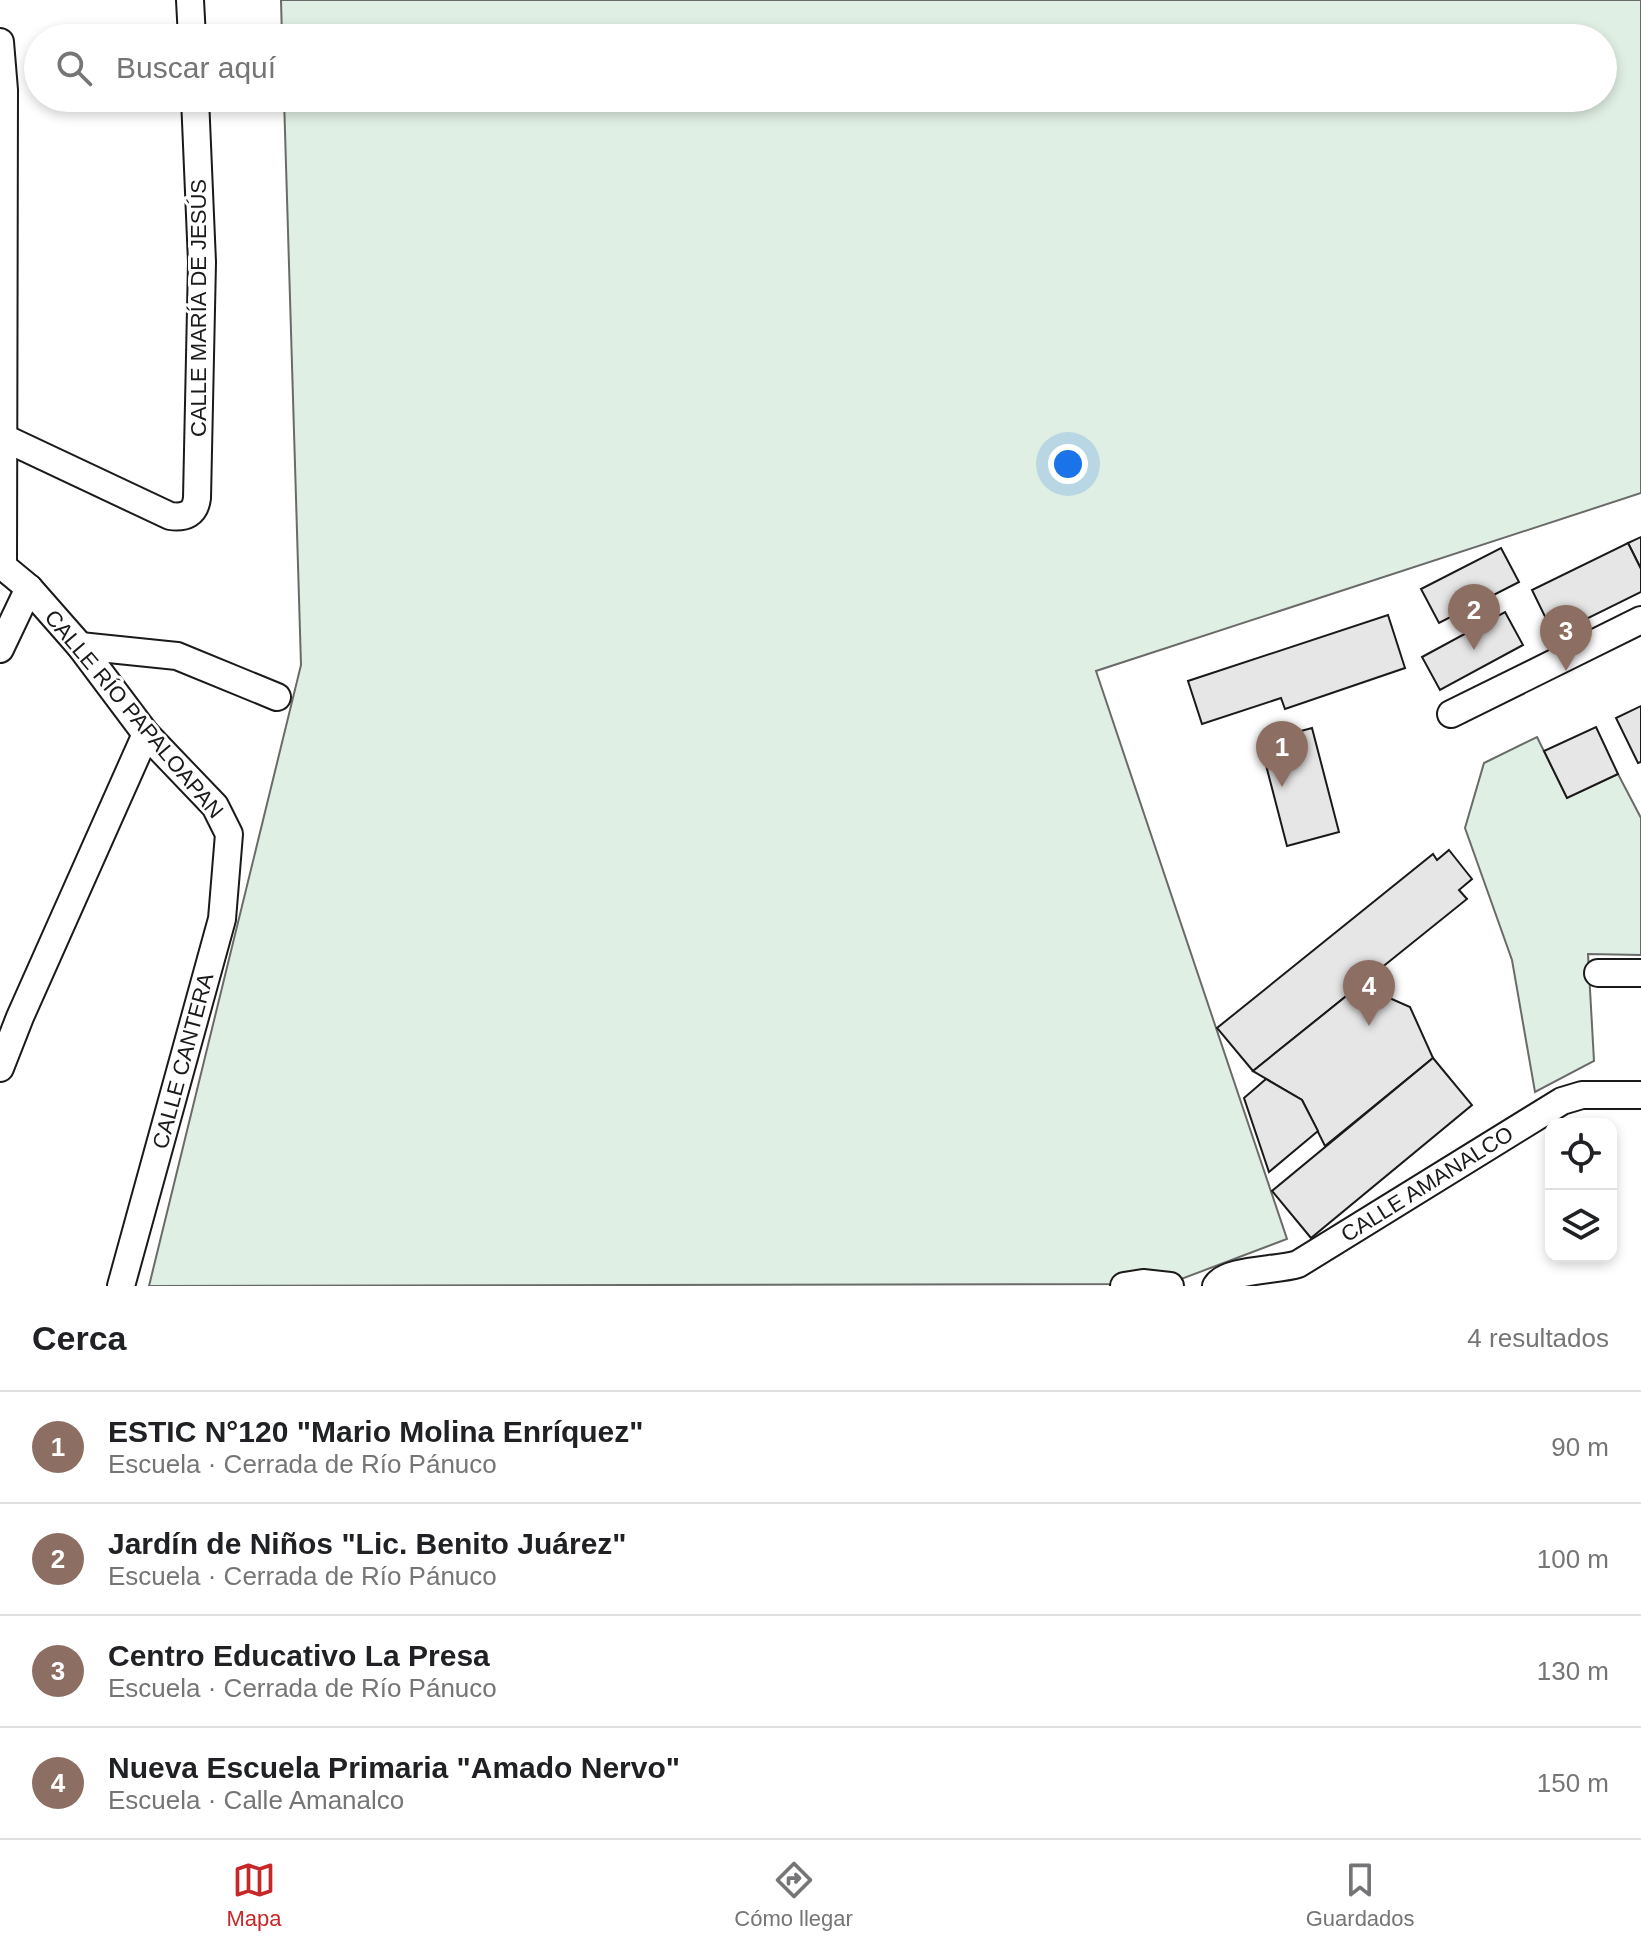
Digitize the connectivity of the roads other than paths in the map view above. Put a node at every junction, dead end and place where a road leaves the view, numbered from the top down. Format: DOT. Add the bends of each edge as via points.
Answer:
graph roads {
  1 [pos="190,0"];
  2 [pos="191,24"];
  3 [pos="0,42"];
  4 [pos="2,89"];
  5 [pos="195,112"];
  6 [pos="2,438"];
  7 [pos="2,565"];
  8 [pos="29,588"];
  9 [pos="1641,620"];
  10 [pos="80,646"];
  11 [pos="0,649"];
  12 [pos="277,697"];
  13 [pos="1451,714"];
  14 [pos="146,734"];
  15 [pos="229,834"];
  16 [pos="1598,973"];
  17 [pos="1641,973"];
  18 [pos="10,1014"];
  19 [pos="0,1068"];
  20 [pos="1641,1095"];
  21 [pos="121,1286"];
  22 [pos="1124,1286"];
  23 [pos="1170,1286"];
  24 [pos="1216,1286"];
  1 -- 2 [label="street"];
  3 -- 4 [label="street"];
  4 -- 6 [label="street"];
  5 -- 6 [label="street, CALLE MARÍA DE JESÚS" via="201,278 193,511 170,516"];
  6 -- 7 [label="street"];
  7 -- 8 [label="street, CALLE RÍO PAPALOAPAN"];
  8 -- 10 [label="street, CALLE RÍO PAPALOAPAN"];
  8 -- 11 [label="street"];
  9 -- 13 [label="street"];
  10 -- 12 [label="street" via="177,656"];
  10 -- 14 [label="street, CALLE RÍO PAPALOAPAN"];
  14 -- 15 [label="street, CALLE RÍO PAPALOAPAN" via="215,806"];
  14 -- 18 [label="street"];
  15 -- 21 [label="street, CALLE CANTERA" via="222,919"];
  16 -- 17 [label="street"];
  18 -- 19 [label="street"];
  20 -- 24 [label="street, CALLE AMANALCO" via="1582,1095 1562,1101 1298,1264 1226,1276"];
  22 -- 23 [label="street"];
}
